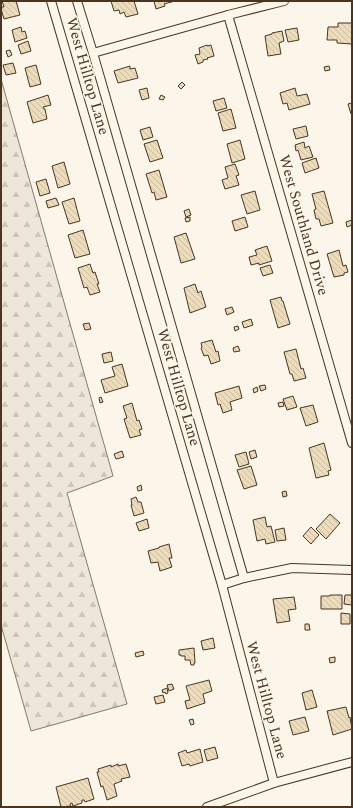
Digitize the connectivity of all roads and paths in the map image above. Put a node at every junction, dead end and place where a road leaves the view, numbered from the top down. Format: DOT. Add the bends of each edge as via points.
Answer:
graph roads {
  1 [pos="51,1"];
  2 [pos="77,1"];
  3 [pos="284,1"];
  4 [pos="228,15"];
  5 [pos="93,52"];
  6 [pos="352,442"];
  7 [pos="352,570"];
  8 [pos="244,578"];
  9 [pos="222,585"];
  10 [pos="352,762"];
  11 [pos="274,783"];
  12 [pos="207,807"];
  1 -- 9 [label="street, West Hilltop Lane"];
  2 -- 5 [label="street, West Hilltop Lane"];
  3 -- 4 [label="street"];
  4 -- 5 [label="street"];
  4 -- 6 [label="street, West Southland Drive"];
  5 -- 8 [label="street, West Hilltop Lane"];
  7 -- 8 [label="street" via="292,568"];
  8 -- 9 [label="street"];
  9 -- 11 [label="street, West Hilltop Lane"];
  10 -- 11 [label="street"];
  11 -- 12 [label="street"];
}
